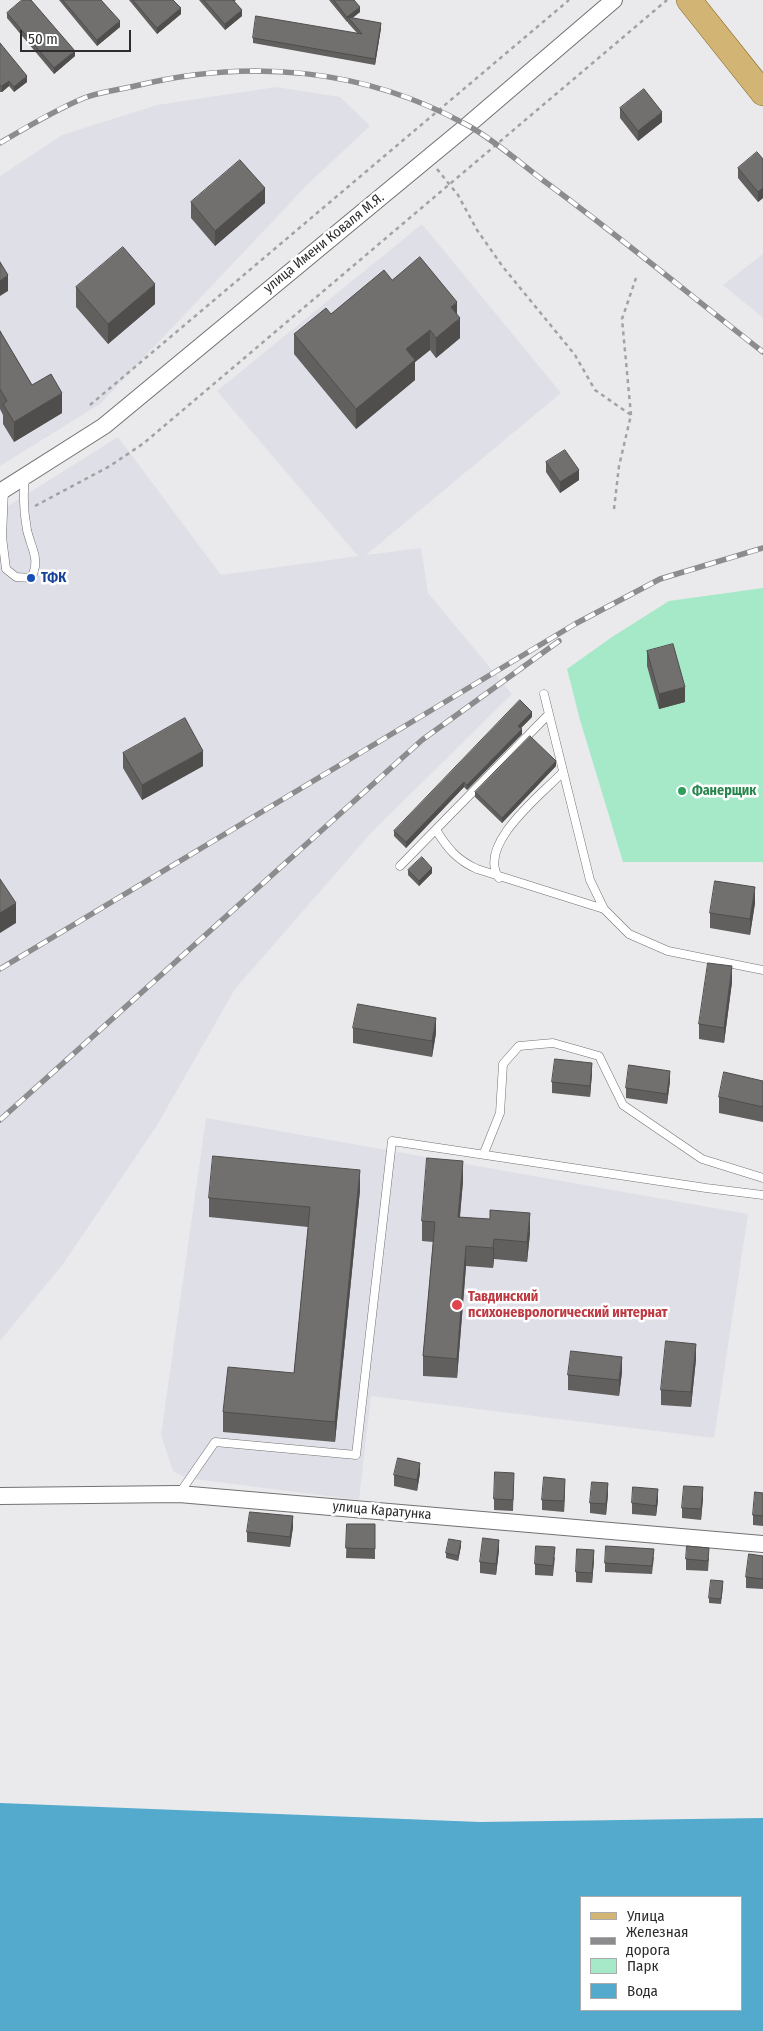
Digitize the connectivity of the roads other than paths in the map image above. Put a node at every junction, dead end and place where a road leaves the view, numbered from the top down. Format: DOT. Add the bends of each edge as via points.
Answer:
graph roads {
  1 [pos="614,0"];
  2 [pos="689,0"];
  3 [pos="756,79"];
  4 [pos="26,475"];
  5 [pos="2,491"];
  6 [pos="544,694"];
  7 [pos="548,715"];
  8 [pos="562,772"];
  9 [pos="436,830"];
  10 [pos="400,866"];
  11 [pos="500,878"];
  12 [pos="604,909"];
  13 [pos="763,970"];
  14 [pos="484,1153"];
  15 [pos="763,1178"];
  16 [pos="763,1195"];
  17 [pos="179,1494"];
  18 [pos="0,1496"];
  19 [pos="763,1544"];
  1 -- 4 [label="street, улица Имени Коваля М.Я." via="104,426"];
  2 -- 3 [label="main road"];
  4 -- 5 [label="street, улица Имени Коваля М.Я."];
  4 -- 5 [label="lane" via="27,530 36,557 36,569 31,578 16,577 6,569"];
  6 -- 7 [label="lane"];
  7 -- 8 [label="lane"];
  7 -- 9 [label="lane"];
  8 -- 11 [label="lane" via="505,832 496,848 495,872"];
  8 -- 12 [label="lane" via="590,880"];
  9 -- 10 [label="lane"];
  9 -- 11 [label="lane" via="450,852 462,862"];
  11 -- 12 [label="lane"];
  12 -- 13 [label="lane" via="630,934 668,951"];
  14 -- 15 [label="lane" via="500,1113 503,1064 519,1046 553,1043 599,1056 623,1105 702,1159"];
  14 -- 16 [label="lane"];
  14 -- 17 [label="lane" via="392,1140 356,1455 215,1442"];
  17 -- 18 [label="street, улица Каратунка"];
  17 -- 19 [label="street, улица Каратунка"];
}
